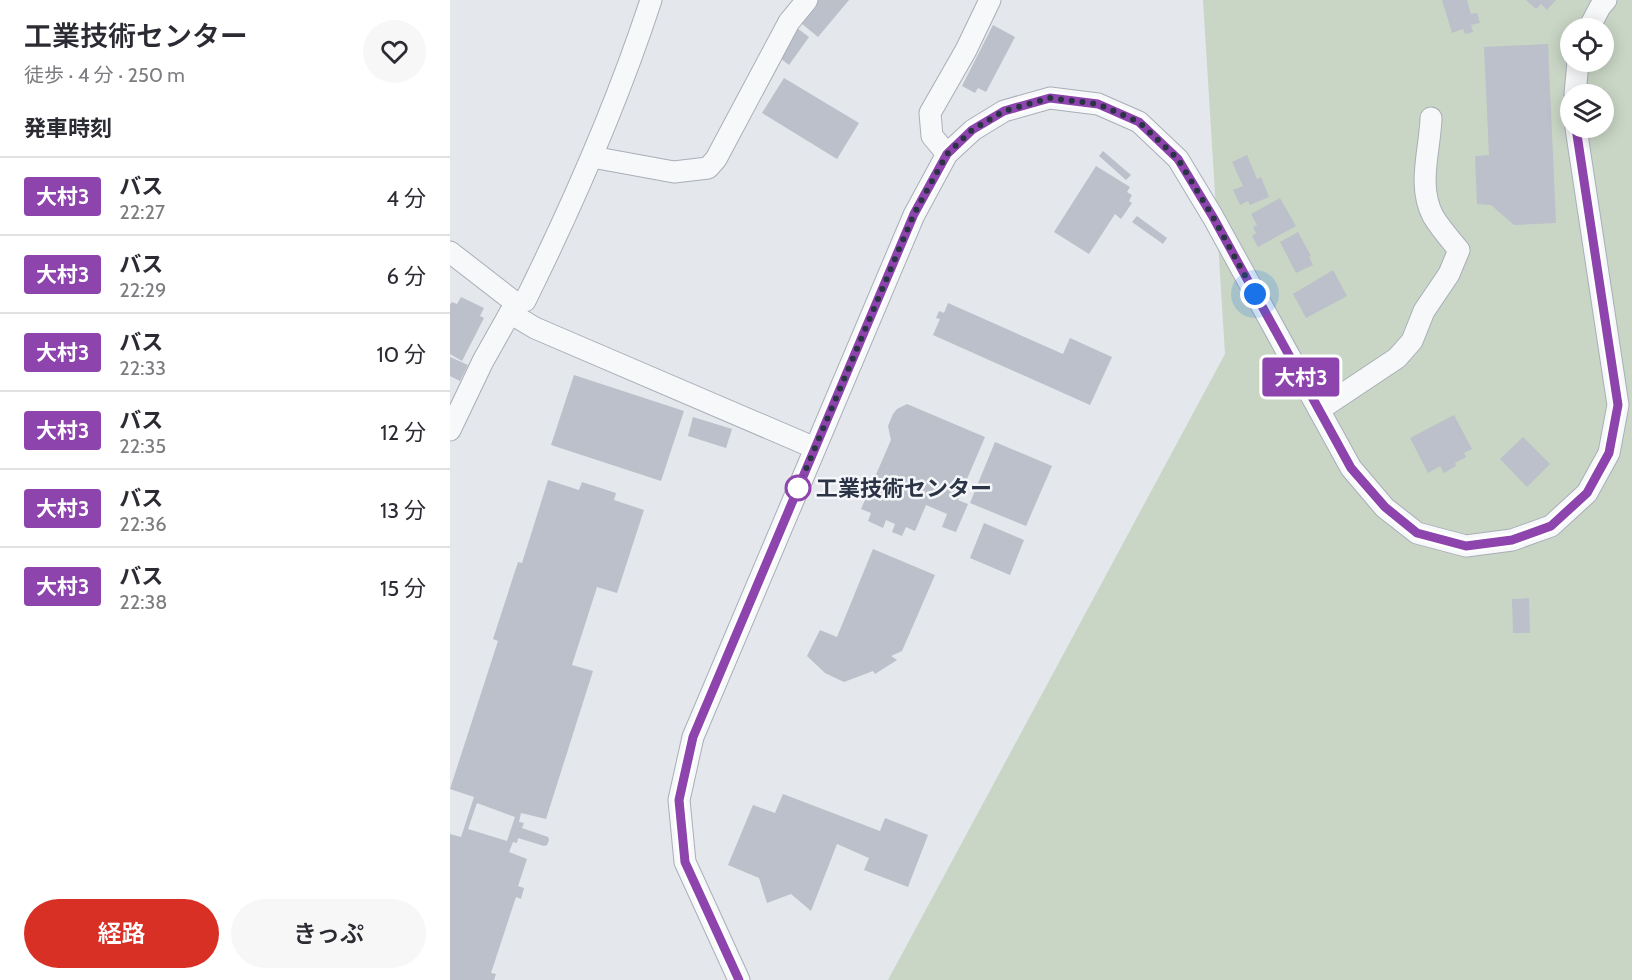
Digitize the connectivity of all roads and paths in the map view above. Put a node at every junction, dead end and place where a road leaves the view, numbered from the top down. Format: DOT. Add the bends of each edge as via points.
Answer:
graph roads {
  1 [pos="651,0"];
  2 [pos="807,0"];
  3 [pos="1606,0"];
  4 [pos="986,2"];
  5 [pos="1594,18"];
  6 [pos="1431,118"];
  7 [pos="1578,138"];
  8 [pos="947,154"];
  9 [pos="592,158"];
  10 [pos="450,252"];
  11 [pos="514,308"];
  12 [pos="1318,410"];
  13 [pos="450,430"];
  14 [pos="815,448"];
  15 [pos="739,980"];
  1 -- 9 [label="street"];
  2 -- 9 [label="street" via="789,22 717,159 708,168 674,172"];
  3 -- 5 [label="street"];
  4 -- 8 [label="street" via="966,50 930,113 932,136"];
  6 -- 12 [label="street" via="1424,173 1426,196 1433,216 1459,250 1449,274 1424,311 1412,341 1397,358"];
  7 -- 12 [label="street" via="1618,405 1609,453 1587,493 1551,526 1512,540 1466,546 1417,533 1385,507 1351,468"];
  8 -- 12 [label="street" via="972,130 1004,111 1050,98 1098,104 1139,122 1178,159"];
  8 -- 14 [label="street" via="914,214"];
  9 -- 11 [label="street" via="525,301"];
  10 -- 11 [label="street"];
  11 -- 13 [label="street"];
  11 -- 14 [label="street" via="535,328"];
  14 -- 15 [label="street" via="693,737 679,800 685,862"];
}
